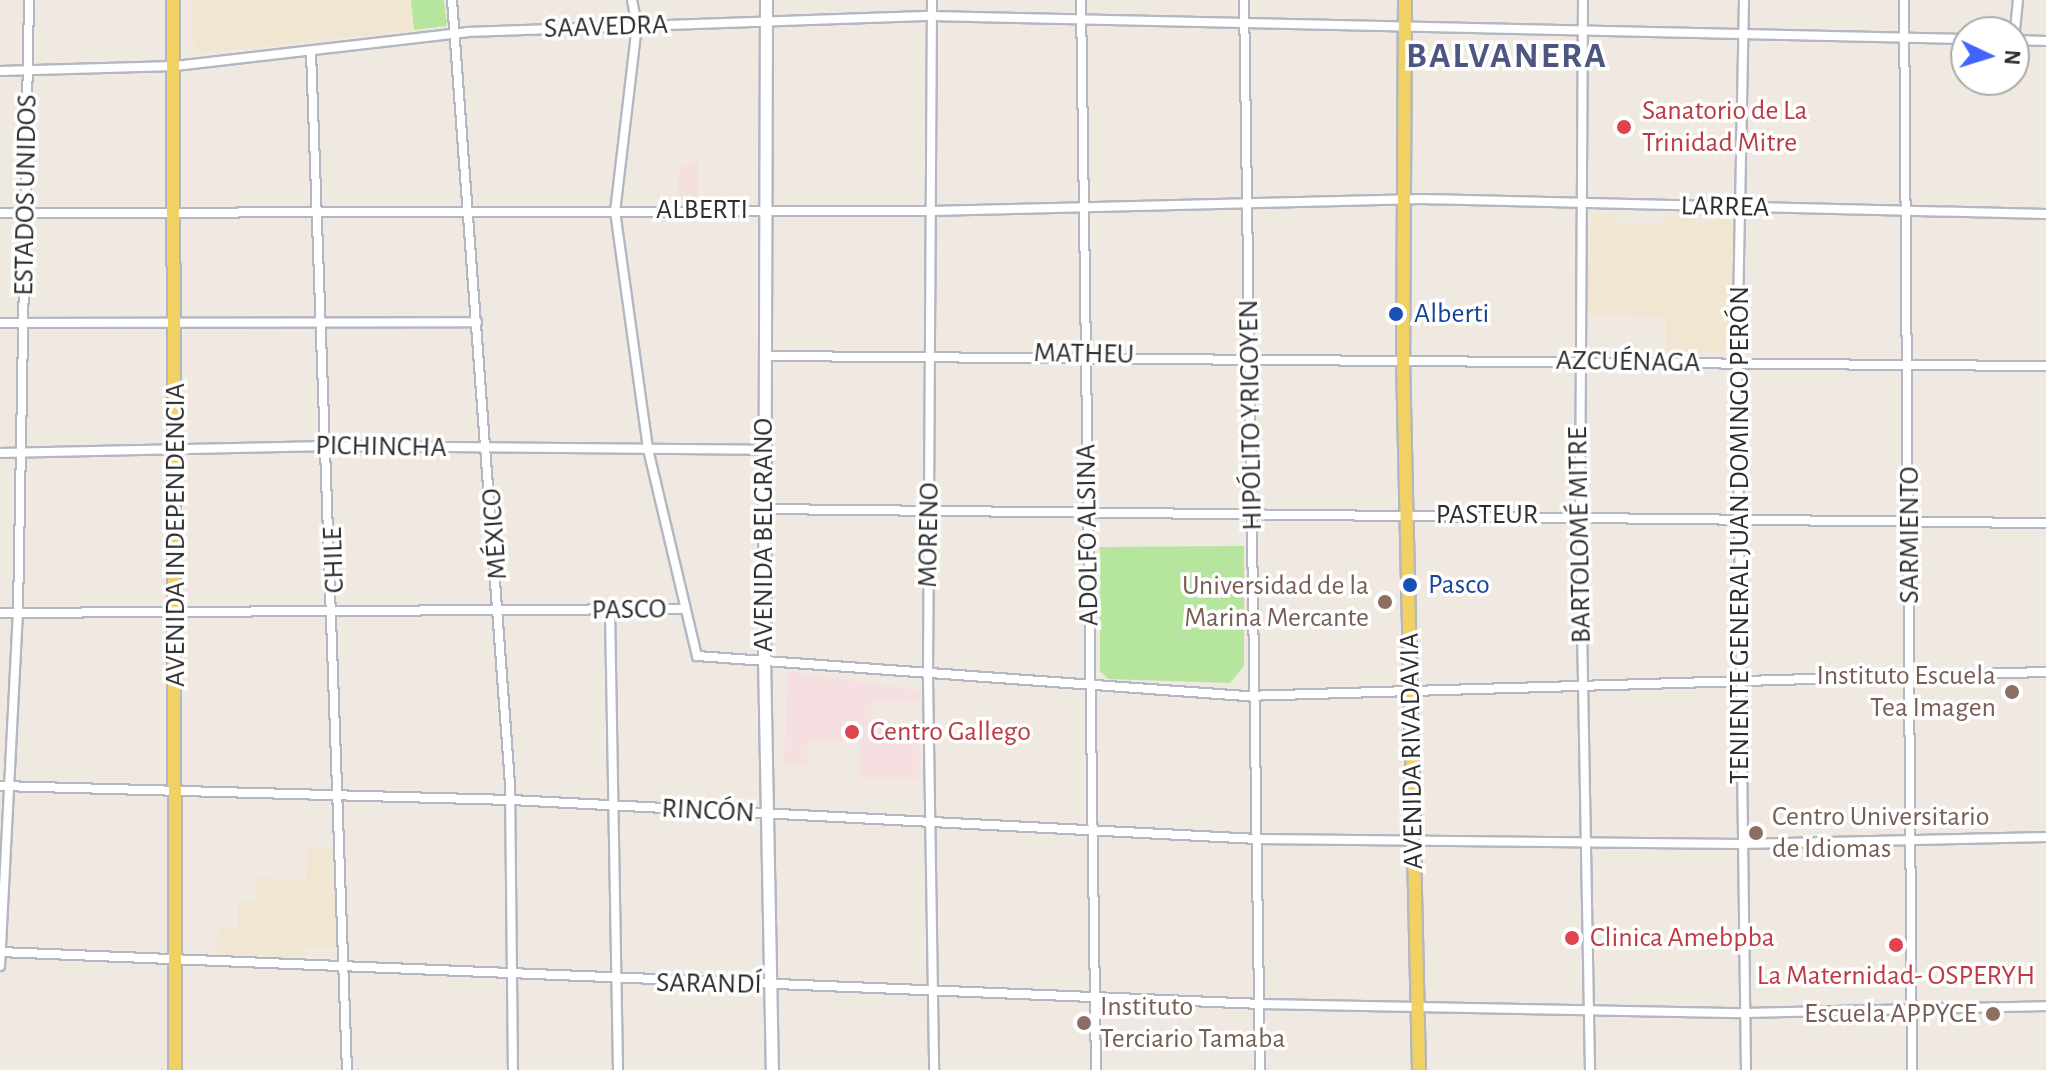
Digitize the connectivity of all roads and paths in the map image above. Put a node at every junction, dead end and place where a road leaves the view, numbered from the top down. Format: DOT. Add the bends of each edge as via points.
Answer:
graph roads {
  1 [pos="29,0"];
  2 [pos="173,0"];
  3 [pos="452,0"];
  4 [pos="632,0"];
  5 [pos="766,0"];
  6 [pos="932,0"];
  7 [pos="1081,0"];
  8 [pos="1244,0"];
  9 [pos="1405,0"];
  10 [pos="1583,0"];
  11 [pos="1744,0"];
  12 [pos="1904,0"];
  13 [pos="1081,15"];
  14 [pos="932,16"];
  15 [pos="766,21"];
  16 [pos="1243,22"];
  17 [pos="637,25"];
  18 [pos="1405,28"];
  19 [pos="1582,31"];
  20 [pos="456,34"];
  21 [pos="1744,34"];
  22 [pos="1905,38"];
  23 [pos="1950,39"];
  24 [pos="311,51"];
  25 [pos="28,65"];
  26 [pos="175,66"];
  27 [pos="0,71"];
  28 [pos="1404,202"];
  29 [pos="1581,204"];
  30 [pos="1246,207"];
  31 [pos="1743,207"];
  32 [pos="469,210"];
  33 [pos="767,210"];
  34 [pos="1081,210"];
  35 [pos="1911,210"];
  36 [pos="615,211"];
  37 [pos="931,211"];
  38 [pos="176,212"];
  39 [pos="317,212"];
  40 [pos="0,213"];
  41 [pos="25,213"];
  42 [pos="2046,214"];
  43 [pos="178,322"];
  44 [pos="321,322"];
  45 [pos="477,322"];
  46 [pos="0,323"];
  47 [pos="23,323"];
  48 [pos="931,353"];
  49 [pos="1084,354"];
  50 [pos="766,356"];
  51 [pos="1250,357"];
  52 [pos="1403,359"];
  53 [pos="1579,360"];
  54 [pos="1737,365"];
  55 [pos="1910,366"];
  56 [pos="2046,366"];
  57 [pos="329,446"];
  58 [pos="178,448"];
  59 [pos="490,448"];
  60 [pos="648,449"];
  61 [pos="21,450"];
  62 [pos="763,450"];
  63 [pos="0,453"];
  64 [pos="763,509"];
  65 [pos="930,510"];
  66 [pos="1253,510"];
  67 [pos="1088,511"];
  68 [pos="1580,514"];
  69 [pos="1407,515"];
  70 [pos="1738,522"];
  71 [pos="2046,523"];
  72 [pos="1911,524"];
  73 [pos="682,609"];
  74 [pos="18,610"];
  75 [pos="610,611"];
  76 [pos="0,613"];
  77 [pos="336,613"];
  78 [pos="500,613"];
  79 [pos="175,614"];
  80 [pos="764,658"];
  81 [pos="2046,672"];
  82 [pos="928,678"];
  83 [pos="1910,681"];
  84 [pos="1738,684"];
  85 [pos="1092,689"];
  86 [pos="1582,689"];
  87 [pos="1412,694"];
  88 [pos="1256,695"];
  89 [pos="4,785"];
  90 [pos="174,792"];
  91 [pos="343,795"];
  92 [pos="511,800"];
  93 [pos="611,807"];
  94 [pos="768,814"];
  95 [pos="928,824"];
  96 [pos="1095,835"];
  97 [pos="2046,837"];
  98 [pos="1258,839"];
  99 [pos="1909,842"];
  100 [pos="1415,843"];
  101 [pos="1585,844"];
  102 [pos="1741,844"];
  103 [pos="0,952"];
  104 [pos="175,963"];
  105 [pos="0,966"];
  106 [pos="346,969"];
  107 [pos="511,976"];
  108 [pos="617,982"];
  109 [pos="770,985"];
  110 [pos="934,993"];
  111 [pos="1095,998"];
  112 [pos="1261,1004"];
  113 [pos="2046,1006"];
  114 [pos="1418,1007"];
  115 [pos="1912,1010"];
  116 [pos="1589,1011"];
  117 [pos="1743,1013"];
  118 [pos="175,1070"];
  119 [pos="347,1070"];
  120 [pos="513,1070"];
  121 [pos="618,1070"];
  122 [pos="772,1070"];
  123 [pos="934,1070"];
  124 [pos="1096,1070"];
  125 [pos="1260,1070"];
  126 [pos="1419,1070"];
  127 [pos="1590,1070"];
  128 [pos="1746,1070"];
  129 [pos="1912,1070"];
  1 -- 25 [label="street, ESTADOS UNIDOS"];
  2 -- 26 [label="main road, AVENIDA INDEPENDENCIA"];
  3 -- 20 [label="street, MÉXICO"];
  4 -- 17 [label="street"];
  5 -- 15 [label="main road, AVENIDA BELGRANO"];
  6 -- 14 [label="street, MORENO"];
  7 -- 13 [label="street, ADOLFO ALSINA"];
  8 -- 16 [label="street, HIPÓLITO YRIGOYEN"];
  9 -- 18 [label="main road, AVENIDA RIVADAVIA"];
  10 -- 19 [label="street, BARTOLOMÉ MITRE"];
  11 -- 21 [label="street, TENIENTE GENERAL JUAN DOMINGO PERÓN"];
  12 -- 22 [label="street, SARMIENTO"];
  13 -- 14 [label="street, SAAVEDRA"];
  13 -- 16 [label="street, SAAVEDRA"];
  13 -- 34 [label="street, ADOLFO ALSINA"];
  14 -- 15 [label="street, SAAVEDRA"];
  14 -- 37 [label="street, MORENO"];
  15 -- 17 [label="street, SAAVEDRA"];
  15 -- 33 [label="main road, AVENIDA BELGRANO"];
  16 -- 18 [label="street, SAAVEDRA"];
  16 -- 30 [label="street, HIPÓLITO YRIGOYEN"];
  17 -- 20 [label="street, SAAVEDRA"];
  17 -- 36 [label="street"];
  18 -- 19 [label="street, SAAVEDRA"];
  18 -- 28 [label="main road, AVENIDA RIVADAVIA"];
  19 -- 21 [label="street, SAAVEDRA"];
  19 -- 29 [label="street, BARTOLOMÉ MITRE"];
  20 -- 24 [label="street, SAAVEDRA"];
  20 -- 32 [label="street, MÉXICO"];
  21 -- 22 [label="street, SAAVEDRA"];
  21 -- 31 [label="street, TENIENTE GENERAL JUAN DOMINGO PERÓN"];
  22 -- 23 [label="street, SAAVEDRA"];
  22 -- 35 [label="street, SARMIENTO"];
  24 -- 26 [label="street, SAAVEDRA"];
  24 -- 39 [label="street, CHILE"];
  25 -- 26 [label="street, SAAVEDRA"];
  25 -- 27 [label="street, SAAVEDRA"];
  25 -- 41 [label="street, ESTADOS UNIDOS"];
  26 -- 38 [label="main road, AVENIDA INDEPENDENCIA"];
  28 -- 29 [label="street, LARREA"];
  28 -- 30 [label="street, ALBERTI"];
  28 -- 52 [label="main road, AVENIDA RIVADAVIA"];
  29 -- 31 [label="street, LARREA"];
  29 -- 53 [label="street, BARTOLOMÉ MITRE"];
  30 -- 34 [label="street, ALBERTI"];
  30 -- 51 [label="street, HIPÓLITO YRIGOYEN"];
  31 -- 35 [label="street, LARREA"];
  31 -- 54 [label="street, TENIENTE GENERAL JUAN DOMINGO PERÓN"];
  32 -- 36 [label="street, ALBERTI"];
  32 -- 39 [label="street, ALBERTI"];
  32 -- 45 [label="street, MÉXICO"];
  33 -- 36 [label="street, ALBERTI"];
  33 -- 37 [label="street, ALBERTI"];
  33 -- 50 [label="main road, AVENIDA BELGRANO"];
  34 -- 37 [label="street, ALBERTI"];
  34 -- 49 [label="street, ADOLFO ALSINA"];
  35 -- 42 [label="street, LARREA"];
  35 -- 55 [label="street, SARMIENTO"];
  36 -- 60 [label="street"];
  37 -- 48 [label="street, MORENO"];
  38 -- 39 [label="street, ALBERTI"];
  38 -- 41 [label="street, ALBERTI"];
  38 -- 43 [label="main road, AVENIDA INDEPENDENCIA"];
  39 -- 44 [label="street, CHILE"];
  40 -- 41 [label="street, ALBERTI"];
  41 -- 47 [label="street, ESTADOS UNIDOS"];
  43 -- 44 [label="street"];
  43 -- 47 [label="street"];
  43 -- 58 [label="main road, AVENIDA INDEPENDENCIA"];
  44 -- 45 [label="street"];
  44 -- 57 [label="street, CHILE"];
  45 -- 59 [label="street, MÉXICO"];
  46 -- 47 [label="street"];
  47 -- 61 [label="street, ESTADOS UNIDOS"];
  48 -- 49 [label="street, MATHEU"];
  48 -- 50 [label="street, MATHEU"];
  48 -- 65 [label="street, MORENO"];
  49 -- 51 [label="street, MATHEU"];
  49 -- 67 [label="street, ADOLFO ALSINA"];
  50 -- 62 [label="main road, AVENIDA BELGRANO"];
  51 -- 52 [label="street, MATHEU"];
  51 -- 66 [label="street, HIPÓLITO YRIGOYEN"];
  52 -- 53 [label="street, AZCUÉNAGA"];
  52 -- 69 [label="main road, AVENIDA RIVADAVIA"];
  53 -- 54 [label="street, AZCUÉNAGA"];
  53 -- 68 [label="street, BARTOLOMÉ MITRE"];
  54 -- 55 [label="street, AZCUÉNAGA"];
  54 -- 70 [label="street, TENIENTE GENERAL JUAN DOMINGO PERÓN"];
  55 -- 56 [label="street, AZCUÉNAGA"];
  55 -- 72 [label="street, SARMIENTO"];
  57 -- 58 [label="street, PICHINCHA"];
  57 -- 59 [label="street, PICHINCHA"];
  57 -- 77 [label="street, CHILE"];
  58 -- 61 [label="street, PICHINCHA"];
  58 -- 79 [label="main road, AVENIDA INDEPENDENCIA"];
  59 -- 60 [label="street, PICHINCHA"];
  59 -- 78 [label="street, MÉXICO"];
  60 -- 62 [label="street, PICHINCHA"];
  60 -- 73 [label="street"];
  61 -- 63 [label="street, PICHINCHA"];
  61 -- 74 [label="street, ESTADOS UNIDOS"];
  62 -- 64 [label="main road, AVENIDA BELGRANO"];
  64 -- 65 [label="street"];
  64 -- 80 [label="main road, AVENIDA BELGRANO"];
  65 -- 67 [label="street"];
  65 -- 82 [label="street, MORENO"];
  66 -- 67 [label="street"];
  66 -- 69 [label="street"];
  66 -- 88 [label="street, HIPÓLITO YRIGOYEN"];
  67 -- 85 [label="street, ADOLFO ALSINA"];
  68 -- 69 [label="street, PASTEUR"];
  68 -- 70 [label="street, PASTEUR"];
  68 -- 86 [label="street, BARTOLOMÉ MITRE"];
  69 -- 87 [label="main road, AVENIDA RIVADAVIA"];
  70 -- 72 [label="street, PASTEUR"];
  70 -- 84 [label="street, TENIENTE GENERAL JUAN DOMINGO PERÓN"];
  71 -- 72 [label="street, PASTEUR"];
  72 -- 83 [label="street, SARMIENTO"];
  73 -- 75 [label="street, PASCO"];
  73 -- 80 [label="street, PASCO" via="697,656"];
  74 -- 76 [label="street, PASCO"];
  74 -- 79 [label="street, PASCO"];
  74 -- 89 [label="street, ESTADOS UNIDOS"];
  75 -- 78 [label="street, PASCO"];
  75 -- 93 [label="street"];
  77 -- 78 [label="street, PASCO"];
  77 -- 79 [label="street, PASCO"];
  77 -- 91 [label="street, CHILE"];
  78 -- 92 [label="street, MÉXICO"];
  79 -- 90 [label="main road, AVENIDA INDEPENDENCIA"];
  80 -- 82 [label="street, PASCO"];
  80 -- 94 [label="main road, AVENIDA BELGRANO"];
  81 -- 83 [label="street, PASCO"];
  82 -- 85 [label="street, PASCO"];
  82 -- 95 [label="street, MORENO"];
  83 -- 84 [label="street, PASCO"];
  83 -- 99 [label="street, SARMIENTO"];
  84 -- 86 [label="street, PASCO"];
  84 -- 102 [label="street, TENIENTE GENERAL JUAN DOMINGO PERÓN"];
  85 -- 88 [label="street, PASCO"];
  85 -- 96 [label="street, ADOLFO ALSINA"];
  86 -- 87 [label="street, PASCO"];
  86 -- 101 [label="street, BARTOLOMÉ MITRE"];
  87 -- 88 [label="street, PASCO"];
  87 -- 100 [label="main road, AVENIDA RIVADAVIA"];
  88 -- 98 [label="street, HIPÓLITO YRIGOYEN"];
  89 -- 90 [label="street, RINCÓN"];
  89 -- 103 [label="street, ESTADOS UNIDOS"];
  90 -- 91 [label="street, RINCÓN"];
  90 -- 104 [label="main road, AVENIDA INDEPENDENCIA"];
  91 -- 92 [label="street, RINCÓN"];
  91 -- 106 [label="street, CHILE"];
  92 -- 93 [label="street, RINCÓN"];
  92 -- 107 [label="street, MÉXICO"];
  93 -- 94 [label="street, RINCÓN"];
  93 -- 108 [label="street"];
  94 -- 95 [label="street, RINCÓN"];
  94 -- 109 [label="main road, AVENIDA BELGRANO"];
  95 -- 96 [label="street, RINCÓN"];
  95 -- 110 [label="street, MORENO"];
  96 -- 98 [label="street, RINCÓN"];
  96 -- 111 [label="street, ADOLFO ALSINA"];
  97 -- 99 [label="street, RINCÓN"];
  98 -- 100 [label="street, RINCÓN"];
  98 -- 112 [label="street, HIPÓLITO YRIGOYEN"];
  99 -- 102 [label="street, RINCÓN"];
  99 -- 115 [label="street, SARMIENTO"];
  100 -- 101 [label="street, RINCÓN"];
  100 -- 114 [label="main road, AVENIDA RIVADAVIA"];
  101 -- 102 [label="street, RINCÓN"];
  101 -- 116 [label="street, BARTOLOMÉ MITRE"];
  102 -- 117 [label="street, TENIENTE GENERAL JUAN DOMINGO PERÓN"];
  103 -- 104 [label="street, SARANDÍ"];
  103 -- 105 [label="street, ESTADOS UNIDOS"];
  104 -- 106 [label="street, SARANDÍ"];
  104 -- 118 [label="main road, AVENIDA INDEPENDENCIA"];
  106 -- 107 [label="street, SARANDÍ"];
  106 -- 119 [label="street, CHILE"];
  107 -- 108 [label="street, SARANDÍ"];
  107 -- 120 [label="street, MÉXICO"];
  108 -- 109 [label="street, SARANDÍ"];
  108 -- 121 [label="street"];
  109 -- 110 [label="street, SARANDÍ"];
  109 -- 122 [label="main road, AVENIDA BELGRANO"];
  110 -- 111 [label="street, SARANDÍ"];
  110 -- 123 [label="street, MORENO"];
  111 -- 112 [label="street, SARANDÍ"];
  111 -- 124 [label="street, ADOLFO ALSINA"];
  112 -- 114 [label="street, SARANDÍ"];
  112 -- 125 [label="street, HIPÓLITO YRIGOYEN"];
  113 -- 115 [label="street, SARANDÍ"];
  114 -- 116 [label="street, SARANDÍ"];
  114 -- 126 [label="main road, AVENIDA RIVADAVIA"];
  115 -- 117 [label="street, SARANDÍ"];
  115 -- 129 [label="street, SARMIENTO"];
  116 -- 117 [label="street, SARANDÍ"];
  116 -- 127 [label="street, BARTOLOMÉ MITRE"];
  117 -- 128 [label="street, TENIENTE GENERAL JUAN DOMINGO PERÓN"];
}
